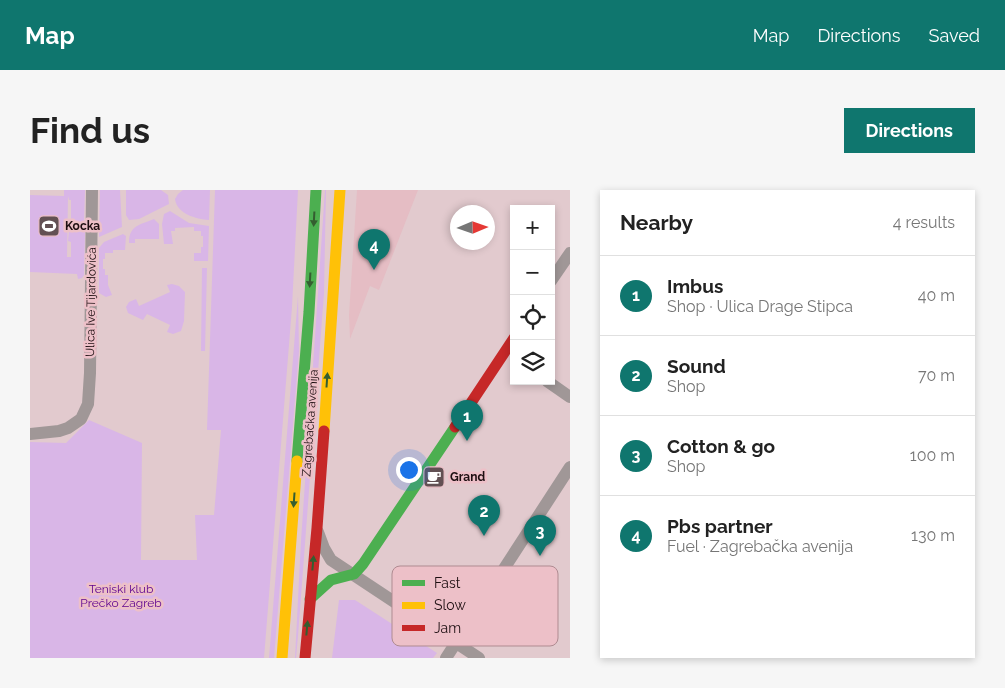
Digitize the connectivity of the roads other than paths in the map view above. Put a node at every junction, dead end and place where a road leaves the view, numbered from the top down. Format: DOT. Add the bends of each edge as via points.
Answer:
graph roads {
  1 [pos="92,190"];
  2 [pos="316,190"];
  3 [pos="340,190"];
  4 [pos="570,253"];
  5 [pos="555,275"];
  6 [pos="513,340"];
  7 [pos="509,356"];
  8 [pos="553,385"];
  9 [pos="570,397"];
  10 [pos="30,434"];
  11 [pos="570,467"];
  12 [pos="316,528"];
  13 [pos="506,566"];
  14 [pos="354,574"];
  15 [pos="310,599"];
  16 [pos="392,601"];
  17 [pos="454,646"];
  18 [pos="462,646"];
  19 [pos="282,658"];
  20 [pos="305,658"];
  21 [pos="446,658"];
  22 [pos="480,658"];
  1 -- 10 [label="street, Ulica Ive Tijardovića" via="88,404 78,422 62,430"];
  2 -- 19 [label="main road, Zagrebačka avenija, one-way"];
  12 -- 3 [label="main road, Zagrebačka avenija, one-way"];
  4 -- 5 [label="street"];
  6 -- 7 [label="main road"];
  7 -- 14 [label="main road"];
  8 -- 9 [label="street"];
  11 -- 13 [label="street"];
  12 -- 14 [label="street" via="331,560"];
  15 -- 12 [label="main road, Zagrebačka avenija, one-way"];
  14 -- 15 [label="main road" via="331,580"];
  14 -- 16 [label="street"];
  20 -- 15 [label="main road, Zagrebačka avenija, one-way"];
  17 -- 21 [label="street"];
  18 -- 22 [label="street"];
}
